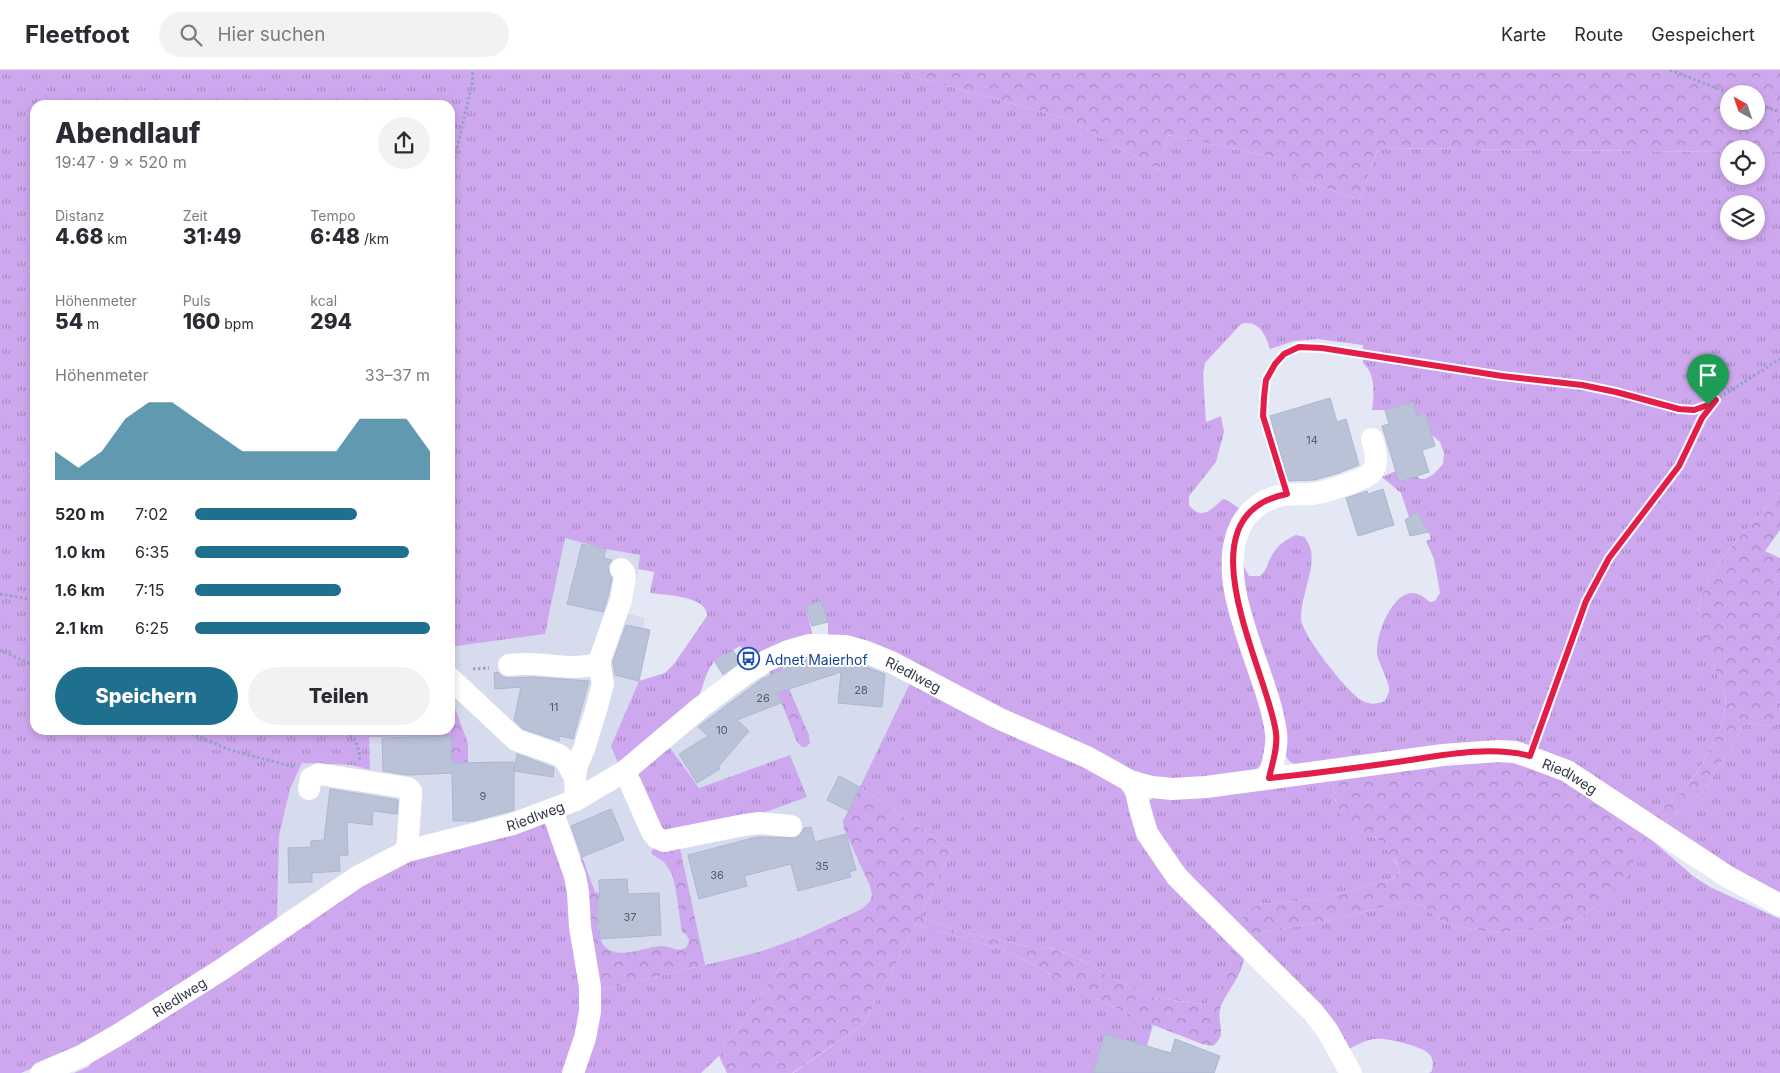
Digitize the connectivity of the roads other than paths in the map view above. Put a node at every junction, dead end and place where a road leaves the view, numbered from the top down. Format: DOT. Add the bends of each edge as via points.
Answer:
graph roads {
  1 [pos="1372,439"];
  2 [pos="620,569"];
  3 [pos="600,663"];
  4 [pos="509,665"];
  5 [pos="458,674"];
  6 [pos="624,771"];
  7 [pos="575,777"];
  8 [pos="1269,778"];
  9 [pos="314,782"];
  10 [pos="1134,782"];
  11 [pos="576,800"];
  12 [pos="552,810"];
  13 [pos="791,826"];
  14 [pos="407,851"];
  15 [pos="1780,905"];
  16 [pos="1348,1071"];
  17 [pos="41,1073"];
  18 [pos="573,1073"];
  1 -- 8 [label="street" via="1376,462 1374,471 1366,477 1315,494 1287,494 1259,503 1241,525 1236,539 1233,567 1236,597 1276,735"];
  2 -- 3 [label="street" via="625,577 621,600"];
  3 -- 4 [label="street" via="579,668"];
  3 -- 7 [label="street" via="601,690"];
  5 -- 7 [label="street" via="516,740 559,755"];
  6 -- 10 [label="street, Riedlweg" via="751,670 788,651 826,644 855,648 891,662 1000,719 1088,757"];
  6 -- 11 [label="street, Riedlweg"];
  6 -- 13 [label="street" via="652,832 664,841 760,823"];
  7 -- 11 [label="street"];
  8 -- 10 [label="street, Riedlweg" via="1172,789"];
  8 -- 15 [label="street, Riedlweg" via="1443,756 1515,752 1567,771 1728,877"];
  9 -- 14 [label="street" via="361,780 408,788"];
  10 -- 16 [label="street" via="1147,833 1177,877 1314,1012"];
  11 -- 12 [label="street, Riedlweg"];
  12 -- 14 [label="street, Riedlweg" via="513,824"];
  12 -- 18 [label="street" via="575,876 590,988 590,1012"];
  14 -- 17 [label="street, Riedlweg" via="357,877 221,970 118,1035"];
}
